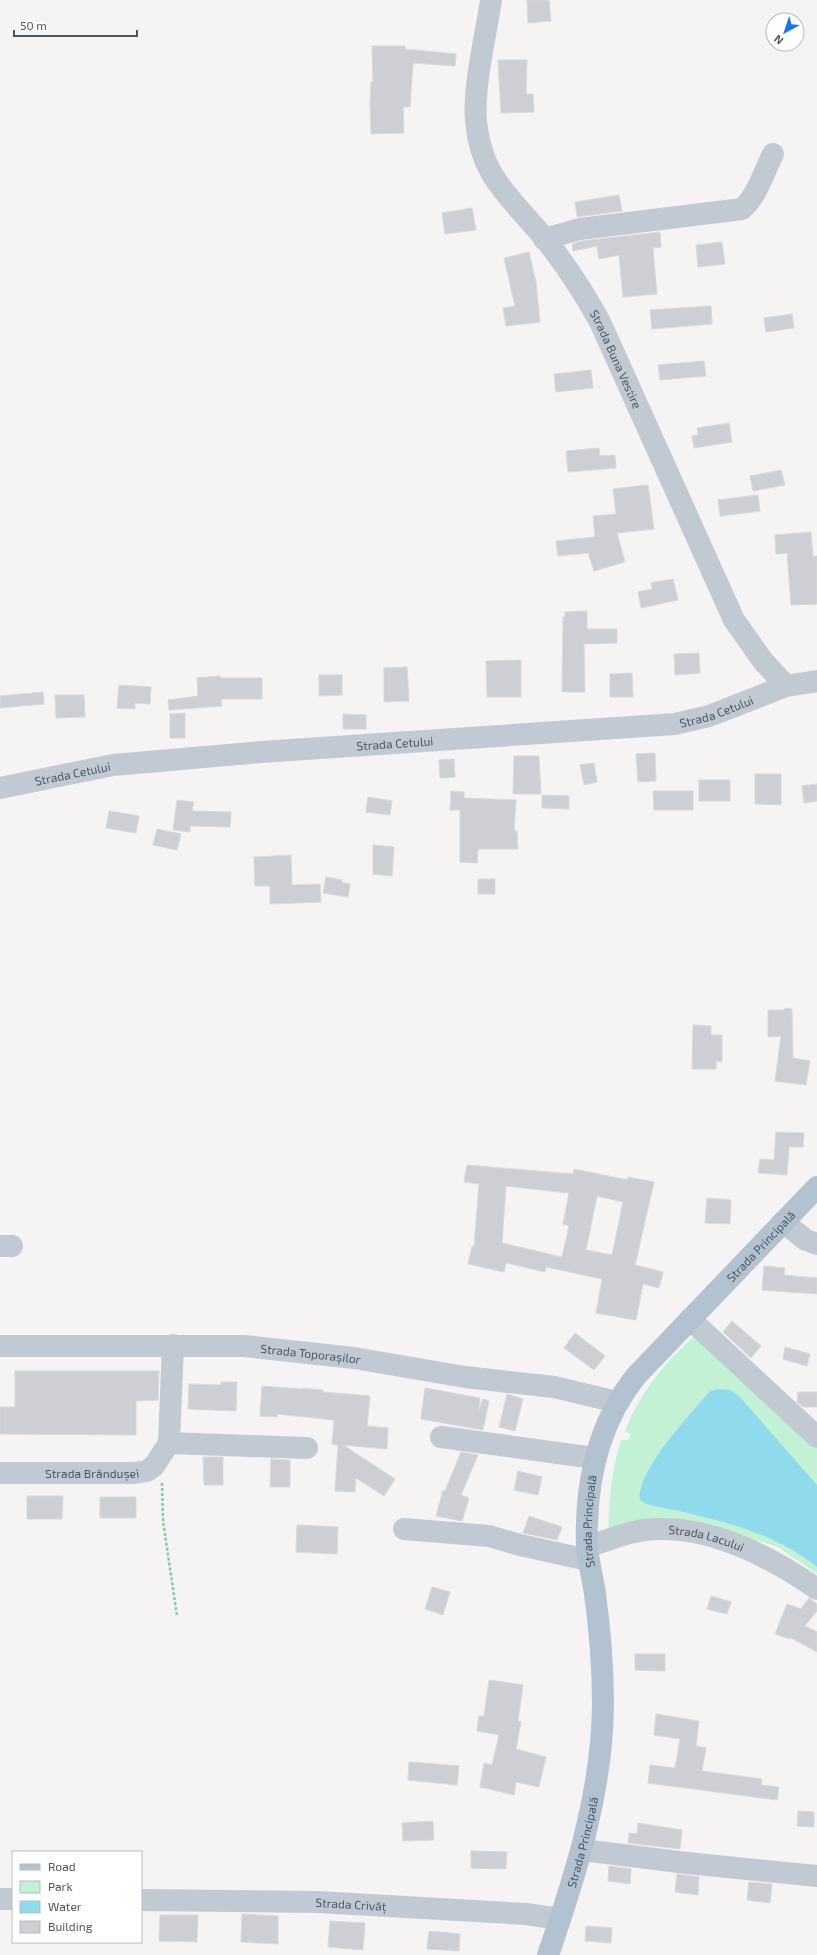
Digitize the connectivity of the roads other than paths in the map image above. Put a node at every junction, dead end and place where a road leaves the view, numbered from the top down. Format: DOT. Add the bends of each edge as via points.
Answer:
graph roads {
  1 [pos="491,0"];
  2 [pos="772,154"];
  3 [pos="544,238"];
  4 [pos="817,681"];
  5 [pos="786,686"];
  6 [pos="0,788"];
  7 [pos="817,1187"];
  8 [pos="783,1222"];
  9 [pos="817,1244"];
  10 [pos="690,1319"];
  11 [pos="173,1345"];
  12 [pos="0,1346"];
  13 [pos="617,1402"];
  14 [pos="809,1421"];
  15 [pos="441,1437"];
  16 [pos="817,1437"];
  17 [pos="169,1443"];
  18 [pos="308,1448"];
  19 [pos="594,1458"];
  20 [pos="0,1473"];
  21 [pos="404,1528"];
  22 [pos="588,1554"];
  23 [pos="817,1589"];
  24 [pos="582,1850"];
  25 [pos="817,1876"];
  26 [pos="0,1899"];
  27 [pos="12,1899"];
  28 [pos="142,1900"];
  29 [pos="560,1919"];
  30 [pos="548,1955"];
  1 -- 3 [label="street, Strada Buna Vestire" via="477,93 476,120 481,152 489,172 500,188"];
  2 -- 3 [label="street" via="748,204 742,209 580,229"];
  3 -- 5 [label="street, Strada Buna Vestire" via="581,287 600,322 734,620 763,661"];
  4 -- 5 [label="street"];
  5 -- 6 [label="street, Strada Cetului" via="709,716 674,724 113,765"];
  7 -- 8 [label="main road, Strada Principală"];
  8 -- 9 [label="street" via="806,1240"];
  8 -- 10 [label="main road, Strada Principală"];
  10 -- 13 [label="main road, Strada Principală" via="636,1376"];
  10 -- 14 [label="street"];
  11 -- 12 [label="street, Strada Toporașilor"];
  11 -- 13 [label="street, Strada Toporașilor" via="244,1346 354,1358 465,1377 554,1387"];
  11 -- 17 [label="street"];
  13 -- 19 [label="main road, Strada Principală"];
  14 -- 16 [label="street"];
  15 -- 19 [label="street"];
  17 -- 18 [label="street"];
  17 -- 20 [label="street, Strada Brândușei" via="154,1466 147,1471 134,1474"];
  19 -- 22 [label="main road, Strada Principală" via="589,1488"];
  21 -- 22 [label="street" via="489,1536 520,1545"];
  22 -- 23 [label="street, Strada Lacului" via="644,1530 675,1528 713,1536 758,1552"];
  22 -- 24 [label="main road, Strada Principală" via="598,1615 603,1705 595,1791"];
  24 -- 25 [label="street"];
  24 -- 29 [label="main road, Strada Principală"];
  26 -- 27 [label="street"];
  28 -- 29 [label="street, Strada Crivăț" via="318,1902 526,1914"];
  29 -- 30 [label="main road, Strada Principală"];
}
